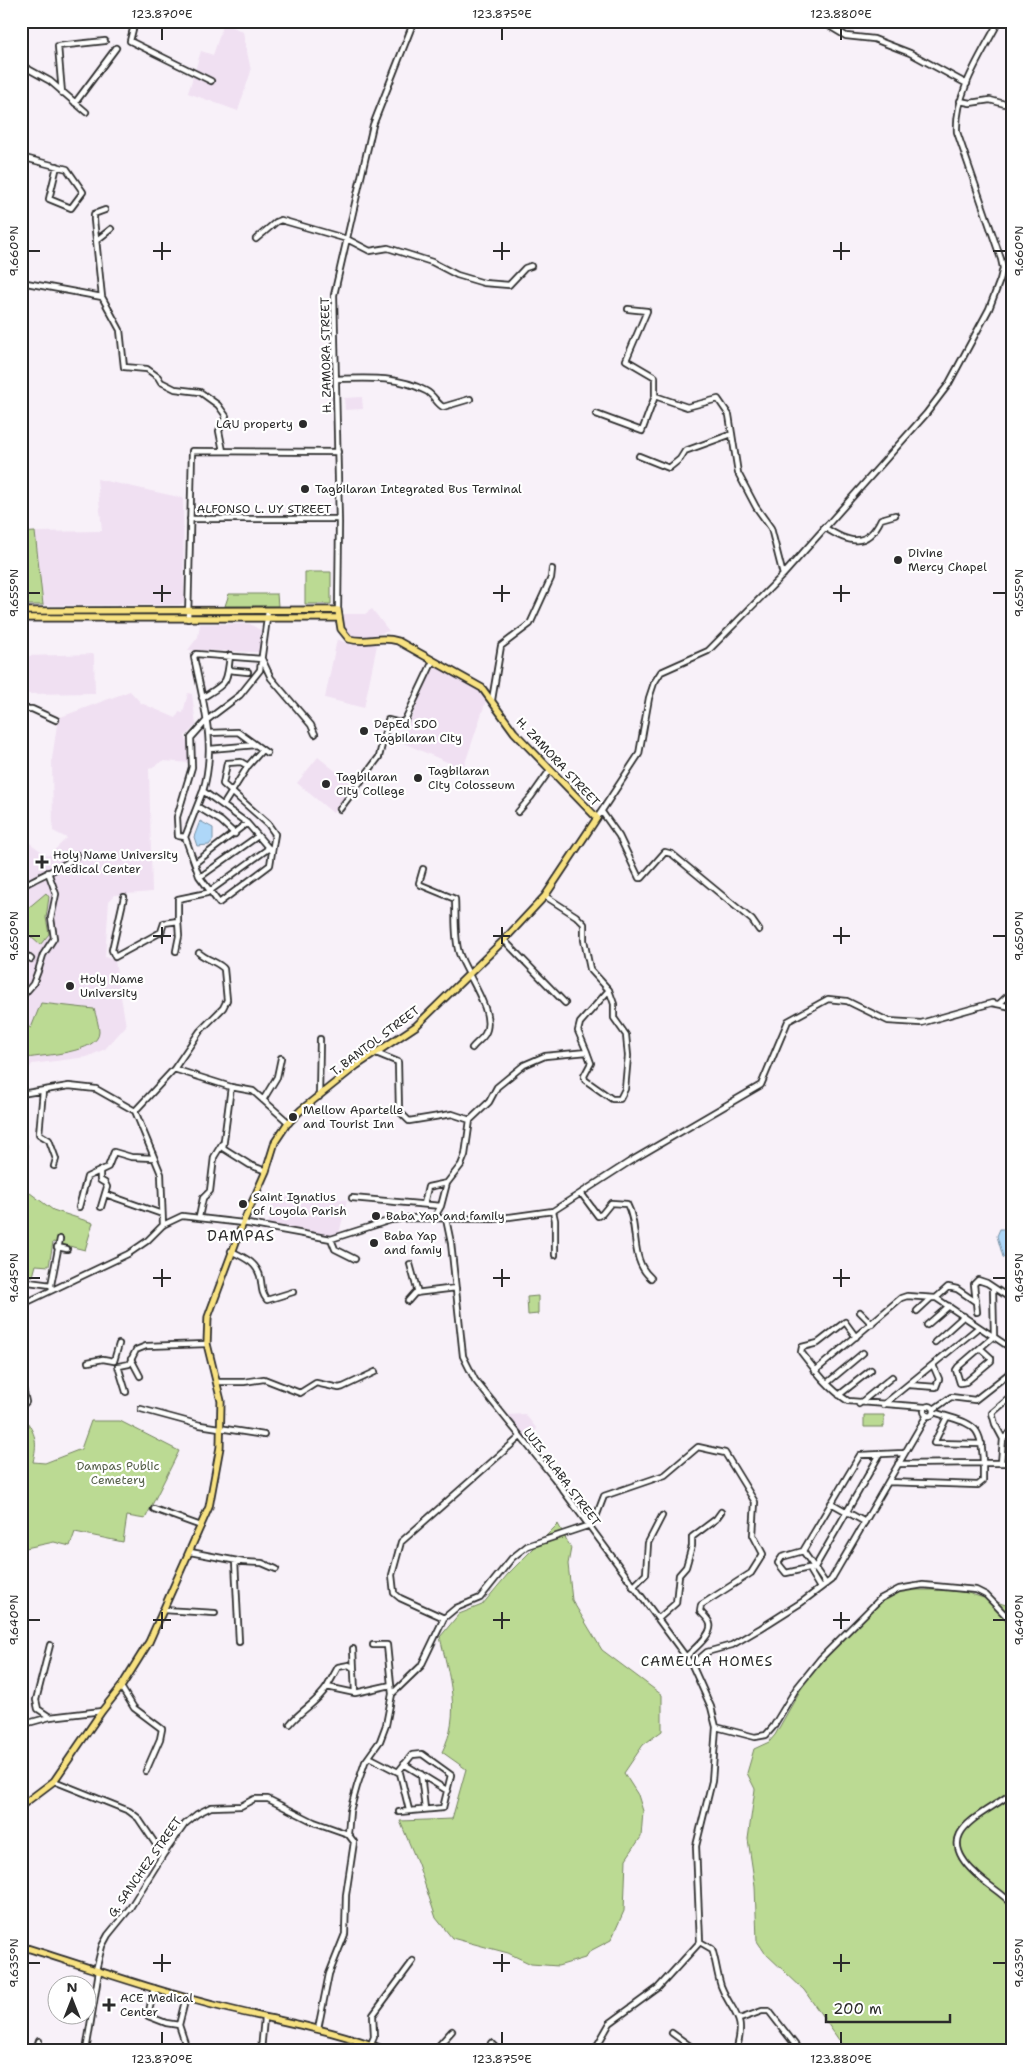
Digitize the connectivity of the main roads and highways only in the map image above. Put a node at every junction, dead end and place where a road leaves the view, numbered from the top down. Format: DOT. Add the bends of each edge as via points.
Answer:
graph roads {
  1 [pos="21,611"];
  2 [pos="40,611"];
  3 [pos="198,611"];
  4 [pos="21,618"];
  5 [pos="41,618"];
  6 [pos="338,618"];
  7 [pos="198,619"];
  8 [pos="597,818"];
  9 [pos="21,1806"];
  10 [pos="21,1946"];
  11 [pos="377,2049"];
  12 [pos="387,2051"];
  1 -- 2 [label="main road"];
  2 -- 3 [label="main road"];
  2 -- 5 [label="main road"];
  3 -- 6 [label="main road" via="338,610"];
  3 -- 7 [label="main road"];
  4 -- 5 [label="main road"];
  5 -- 7 [label="main road"];
  6 -- 7 [label="main road"];
  6 -- 8 [label="main road, H. ZAMORA STREET" via="341,629 349,638 385,637 398,641 482,688 514,732"];
  8 -- 9 [label="main road, T. BANTOL STREET" via="545,896 504,940 416,1026 319,1097 289,1123 274,1142 266,1171 231,1251 208,1317 208,1344 221,1401 218,1466 209,1507 149,1642 121,1687 54,1781"];
  10 -- 11 [label="main road" via="186,1997 264,2018 318,2028 372,2044"];
  11 -- 12 [label="main road"];
}
